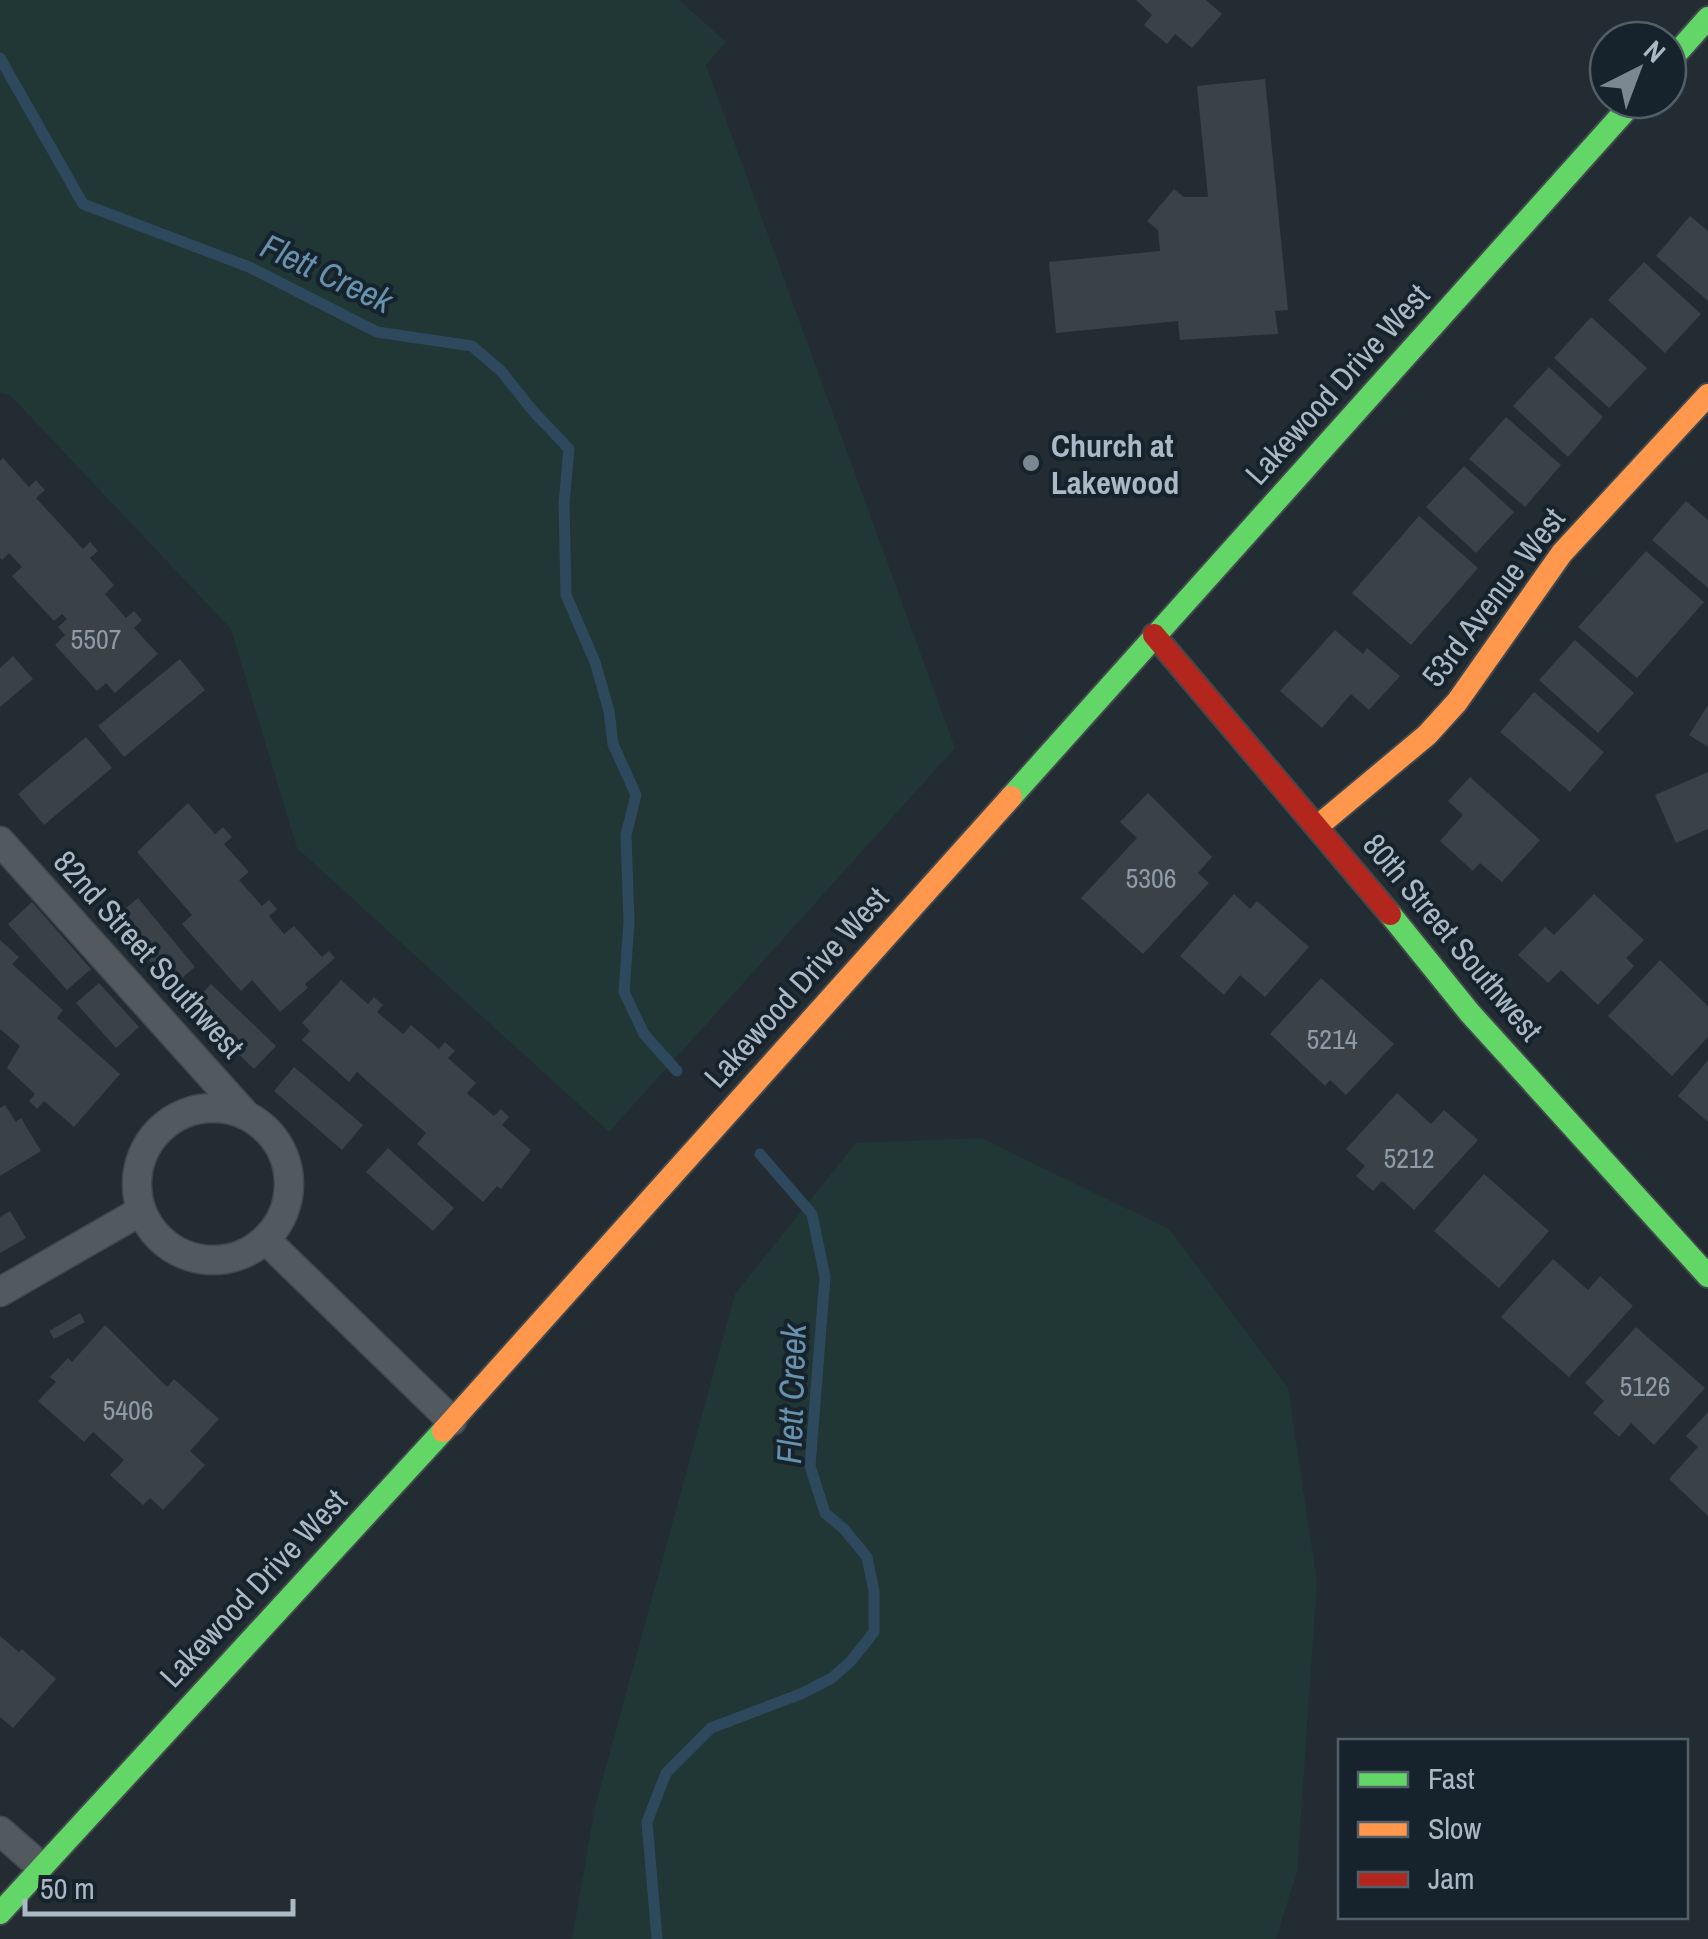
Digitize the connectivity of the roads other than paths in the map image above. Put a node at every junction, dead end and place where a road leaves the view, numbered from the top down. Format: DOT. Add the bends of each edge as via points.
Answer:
graph roads {
  1 [pos="1708,18"];
  2 [pos="1688,40"];
  3 [pos="1617,120"];
  4 [pos="1708,394"];
  5 [pos="1154,635"];
  6 [pos="1318,826"];
  7 [pos="0,841"];
  8 [pos="245,1114"];
  9 [pos="141,1211"];
  10 [pos="266,1240"];
  11 [pos="1708,1276"];
  12 [pos="0,1292"];
  13 [pos="452,1421"];
  14 [pos="0,1831"];
  15 [pos="40,1866"];
  16 [pos="0,1913"];
  1 -- 2 [label="main road"];
  3 -- 5 [label="main road, Lakewood Drive West"];
  4 -- 6 [label="main road, 53rd Avenue West" via="1562,553 1434,728"];
  5 -- 6 [label="main road, 80th Street Southwest"];
  5 -- 13 [label="main road, Lakewood Drive West"];
  6 -- 11 [label="main road, 80th Street Southwest" via="1469,1012"];
  7 -- 8 [label="street, 82nd Street Southwest"];
  8 -- 9 [label="street" via="220,1107 170,1119 140,1160"];
  8 -- 10 [label="street" via="266,1128 289,1172 281,1220"];
  9 -- 10 [label="street" via="170,1248 192,1258 218,1261"];
  9 -- 12 [label="street"];
  10 -- 13 [label="street"];
  13 -- 15 [label="main road, Lakewood Drive West"];
  14 -- 15 [label="street"];
  15 -- 16 [label="main road, Lakewood Drive West"];
}
